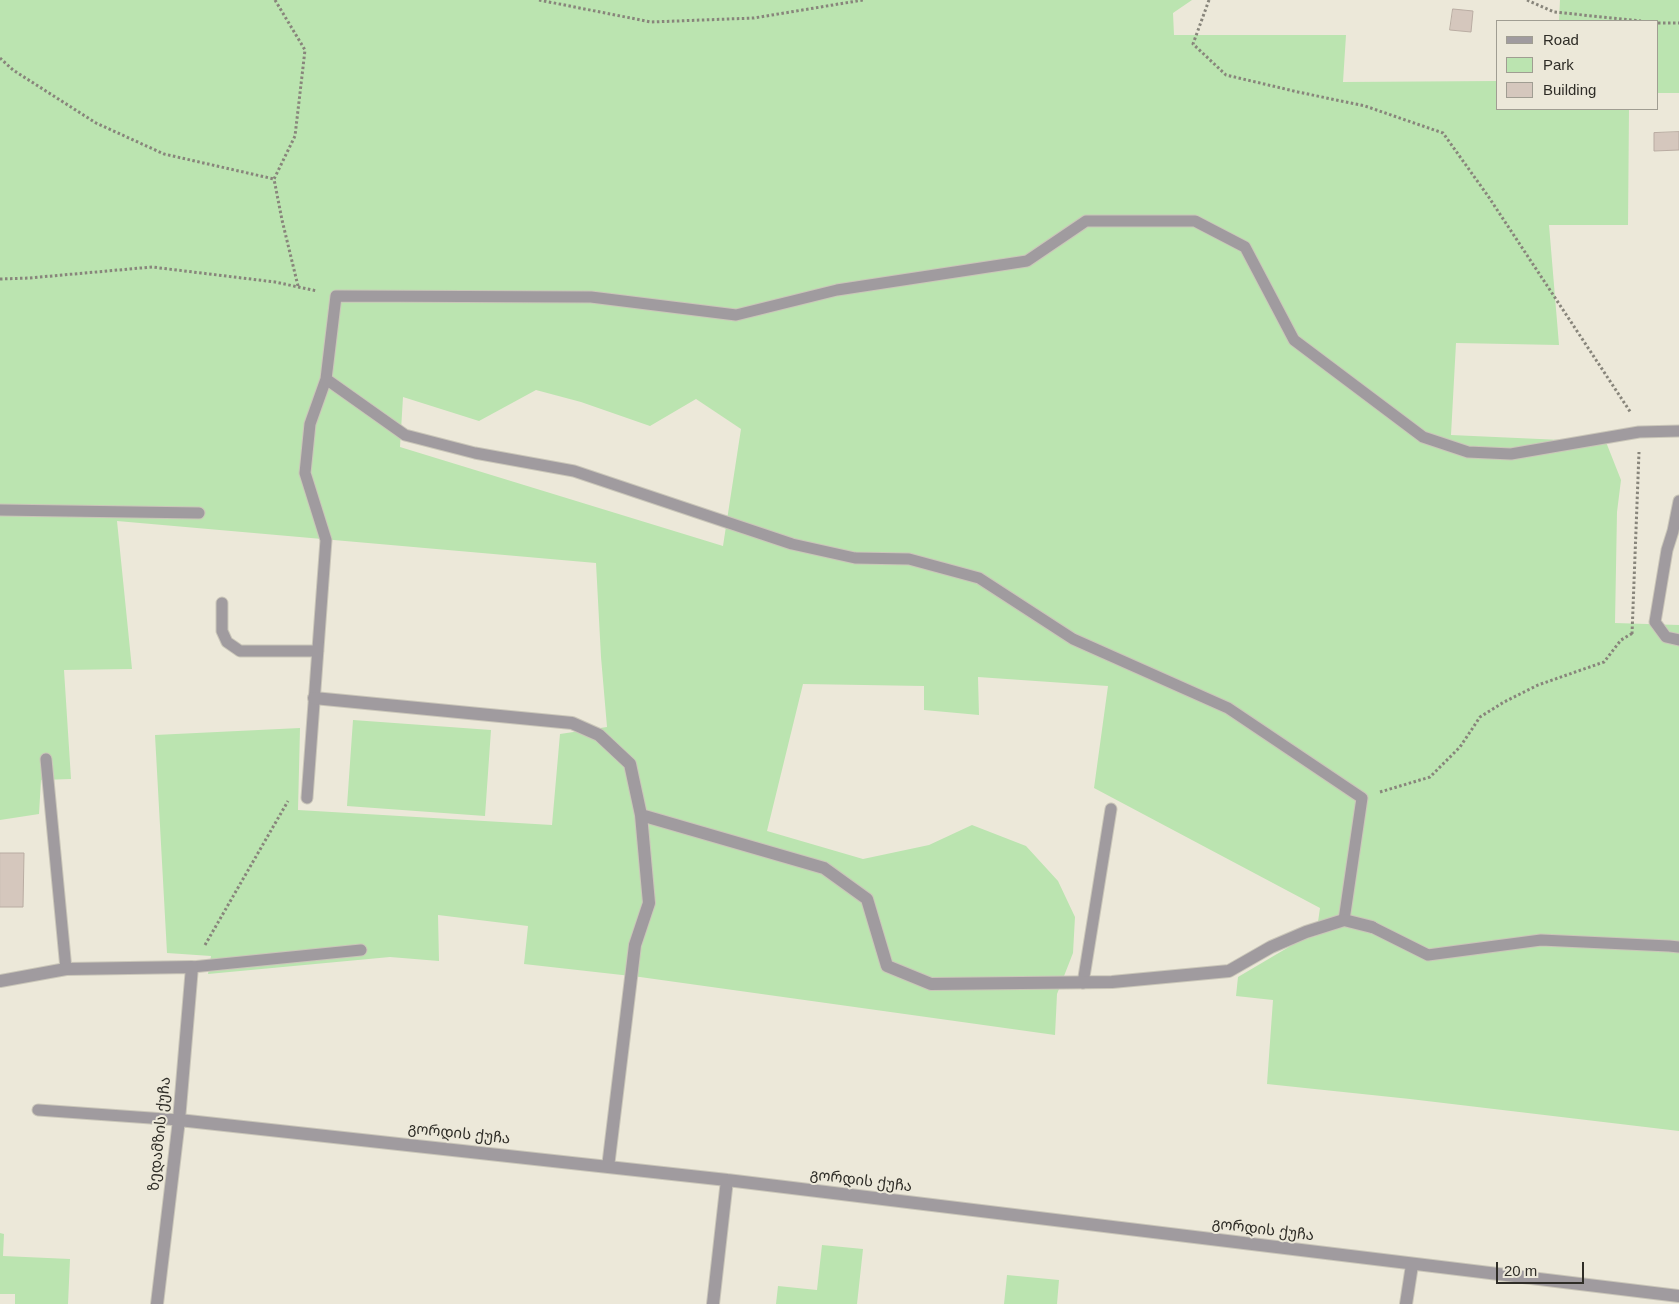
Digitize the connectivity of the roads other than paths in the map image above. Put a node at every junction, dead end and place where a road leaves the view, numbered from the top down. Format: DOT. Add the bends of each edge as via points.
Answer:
graph roads {
  1 [pos="326,379"];
  2 [pos="1679,431"];
  3 [pos="1679,501"];
  4 [pos="0,510"];
  5 [pos="199,513"];
  6 [pos="222,603"];
  7 [pos="1679,640"];
  8 [pos="318,651"];
  9 [pos="314,698"];
  10 [pos="46,759"];
  11 [pos="308,798"];
  12 [pos="1111,809"];
  13 [pos="640,815"];
  14 [pos="1344,920"];
  15 [pos="1372,927"];
  16 [pos="1679,948"];
  17 [pos="361,950"];
  18 [pos="192,967"];
  19 [pos="66,969"];
  20 [pos="0,981"];
  21 [pos="1083,983"];
  22 [pos="38,1110"];
  23 [pos="179,1120"];
  24 [pos="608,1167"];
  25 [pos="727,1180"];
  26 [pos="1412,1265"];
  27 [pos="1679,1296"];
  28 [pos="157,1304"];
  29 [pos="713,1304"];
  30 [pos="1406,1304"];
  1 -- 2 [label="lane" via="336,296 591,297 736,315 837,290 1027,261 1086,221 1195,221 1245,247 1294,340 1423,437 1468,452 1511,454 1639,432"];
  1 -- 8 [label="lane" via="310,424 305,473 326,540"];
  1 -- 14 [label="lane" via="405,435 475,453 574,471 792,544 855,558 909,559 979,578 1073,639 1228,708 1362,798"];
  3 -- 7 [label="lane" via="1667,550 1656,622 1666,637"];
  4 -- 5 [label="lane"];
  6 -- 8 [label="lane" via="222,630 227,642 240,651"];
  8 -- 9 [label="lane"];
  9 -- 11 [label="lane"];
  9 -- 13 [label="street" via="572,723 599,735 630,764"];
  10 -- 19 [label="lane"];
  12 -- 21 [label="lane"];
  13 -- 21 [label="street" via="824,868 868,899 887,966 931,984"];
  13 -- 24 [label="street" via="648,903 635,945"];
  14 -- 15 [label="street"];
  14 -- 21 [label="street" via="1270,947 1229,971"];
  15 -- 16 [label="lane" via="1428,955 1541,940"];
  17 -- 18 [label="lane"];
  18 -- 19 [label="street"];
  18 -- 23 [label="street, ზედამზის ქუჩა"];
  19 -- 20 [label="street"];
  22 -- 23 [label="lane, გორდის ქუჩა"];
  23 -- 24 [label="street, გორდის ქუჩა"];
  23 -- 28 [label="street, ზედამზის ქუჩა"];
  24 -- 25 [label="street, გორდის ქუჩა"];
  25 -- 26 [label="street, გორდის ქუჩა"];
  25 -- 29 [label="street"];
  26 -- 27 [label="street, გორდის ქუჩა"];
  26 -- 30 [label="street"];
}
